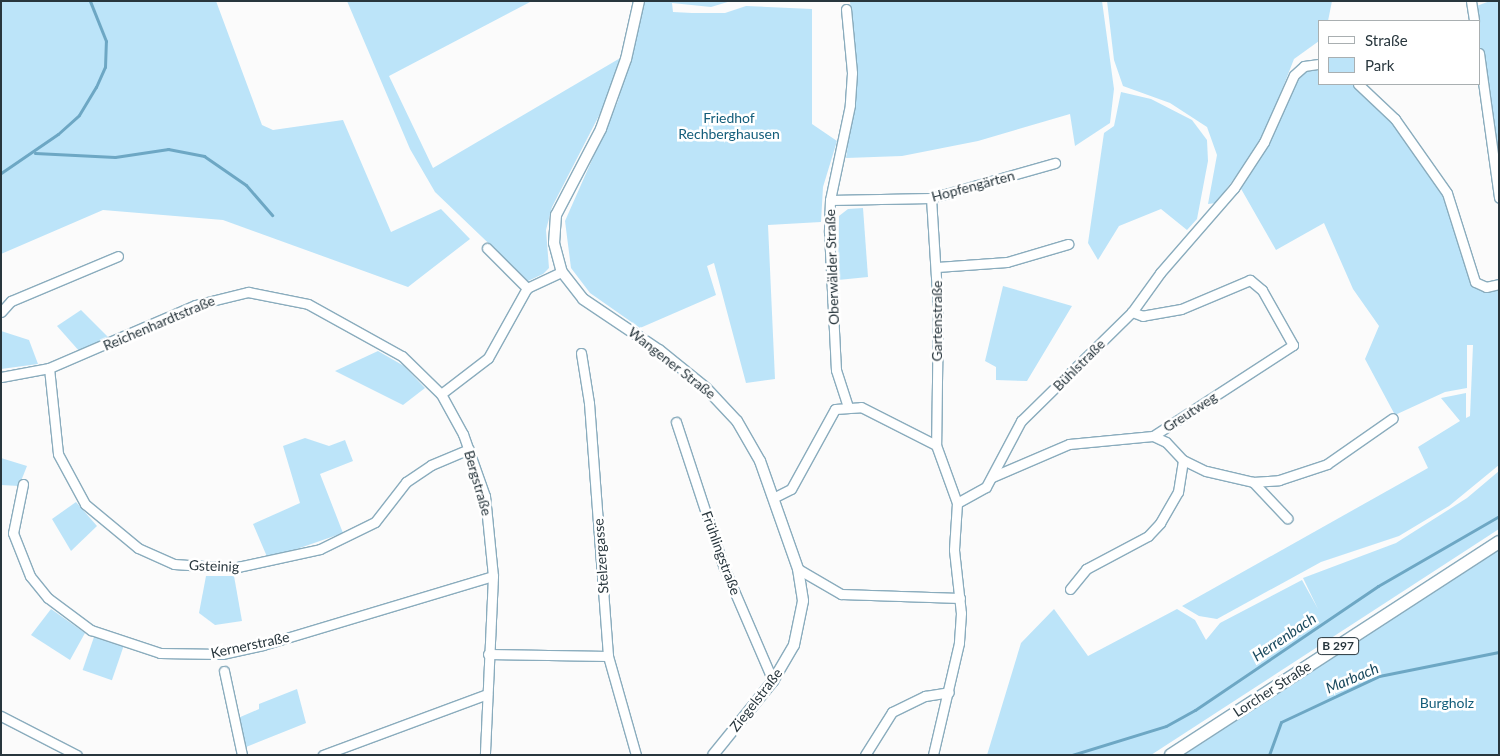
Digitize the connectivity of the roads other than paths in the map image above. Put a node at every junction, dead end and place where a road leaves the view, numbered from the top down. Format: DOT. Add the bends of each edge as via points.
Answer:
graph roads {
  1 [pos="639,1"];
  2 [pos="1470,1"];
  3 [pos="846,9"];
  4 [pos="1474,20"];
  5 [pos="1480,60"];
  6 [pos="1318,64"];
  7 [pos="1359,85"];
  8 [pos="1055,162"];
  9 [pos="931,198"];
  10 [pos="1499,198"];
  11 [pos="830,200"];
  12 [pos="1068,244"];
  13 [pos="487,248"];
  14 [pos="118,256"];
  15 [pos="937,266"];
  16 [pos="562,272"];
  17 [pos="1499,284"];
  18 [pos="527,288"];
  19 [pos="1,312"];
  20 [pos="1132,312"];
  21 [pos="581,353"];
  22 [pos="49,368"];
  23 [pos="1,377"];
  24 [pos="441,394"];
  25 [pos="848,406"];
  26 [pos="1394,418"];
  27 [pos="676,422"];
  28 [pos="1153,436"];
  29 [pos="936,445"];
  30 [pos="469,449"];
  31 [pos="1183,460"];
  32 [pos="992,477"];
  33 [pos="1253,482"];
  34 [pos="23,484"];
  35 [pos="773,498"];
  36 [pos="957,503"];
  37 [pos="1287,518"];
  38 [pos="1499,542"];
  39 [pos="798,569"];
  40 [pos="494,576"];
  41 [pos="1070,589"];
  42 [pos="960,598"];
  43 [pos="488,654"];
  44 [pos="608,656"];
  45 [pos="224,671"];
  46 [pos="773,681"];
  47 [pos="949,692"];
  48 [pos="487,694"];
  49 [pos="1,716"];
  50 [pos="76,755"];
  51 [pos="242,755"];
  52 [pos="323,755"];
  53 [pos="485,755"];
  54 [pos="636,755"];
  55 [pos="713,755"];
  56 [pos="865,755"];
  57 [pos="932,755"];
  58 [pos="1171,755"];
  1 -- 16 [label="street, Wangener Straße" via="626,59 601,129 556,215 554,244"];
  2 -- 4 [label="street"];
  3 -- 11 [label="street, Oberwälder Straße" via="852,73 850,105"];
  5 -- 10 [label="street"];
  6 -- 20 [label="street, Bühlstraße" via="1304,66 1294,75 1250,167"];
  7 -- 17 [label="street" via="1394,119 1447,193 1475,282 1486,287"];
  8 -- 9 [label="street, Hopfengärten"];
  9 -- 11 [label="street, Hopfengärten"];
  9 -- 15 [label="street, Gartenstraße"];
  11 -- 25 [label="street, Oberwälder Straße" via="836,370"];
  12 -- 15 [label="street" via="1007,262"];
  13 -- 18 [label="street"];
  14 -- 19 [label="street" via="11,301"];
  15 -- 29 [label="street, Gartenstraße"];
  16 -- 18 [label="street"];
  16 -- 35 [label="street, Wangener Straße" via="583,299 659,350 724,405 749,440"];
  18 -- 24 [label="street" via="488,358"];
  20 -- 28 [label="street, Greutweg" via="1143,316 1181,309 1250,280 1262,290 1293,345"];
  20 -- 32 [label="street, Bühlstraße" via="1021,421"];
  21 -- 44 [label="street, Stelzergasse" via="597,496"];
  22 -- 23 [label="street, Reichenhardtstraße"];
  22 -- 24 [label="street, Reichenhardtstraße" via="195,305 248,292 308,304 345,323 402,356"];
  22 -- 30 [label="street, Gsteinig" via="58,454 85,504 138,548 174,564 233,568 289,559 328,546 375,522 406,482"];
  24 -- 30 [label="street, Bergstraße"];
  25 -- 29 [label="street" via="861,406 904,425"];
  25 -- 35 [label="street" via="835,409 795,483"];
  26 -- 33 [label="street" via="1327,464 1279,480"];
  27 -- 46 [label="street, Frühlingstraße" via="723,565"];
  28 -- 31 [label="street" via="1166,442"];
  28 -- 32 [label="street, Greutweg" via="1069,444"];
  29 -- 36 [label="street"];
  30 -- 40 [label="street, Bergstraße" via="485,500"];
  31 -- 33 [label="street" via="1206,471"];
  31 -- 41 [label="street" via="1178,492 1160,523 1148,536 1086,569"];
  32 -- 36 [label="street, Bühlstraße" via="986,486"];
  33 -- 37 [label="street"];
  34 -- 40 [label="street, Kernerstraße" via="13,534 30,576 48,598 91,630 160,653 222,654 263,645"];
  35 -- 39 [label="street, Ziegelstraße"];
  36 -- 42 [label="street" via="954,550"];
  38 -- 58 [label="main road, Lorcher Straße / B 297"];
  39 -- 42 [label="street" via="841,594"];
  39 -- 46 [label="street, Ziegelstraße" via="801,622"];
  40 -- 43 [label="street, Bergstraße"];
  42 -- 47 [label="street" via="959,643"];
  43 -- 44 [label="street"];
  43 -- 48 [label="street, Bergstraße"];
  44 -- 54 [label="street, Stelzergasse"];
  45 -- 51 [label="street"];
  46 -- 55 [label="street, Ziegelstraße"];
  47 -- 56 [label="street" via="925,696 892,712"];
  47 -- 57 [label="street"];
  48 -- 52 [label="street"];
  48 -- 53 [label="street, Bergstraße"];
  49 -- 50 [label="street"];
}
